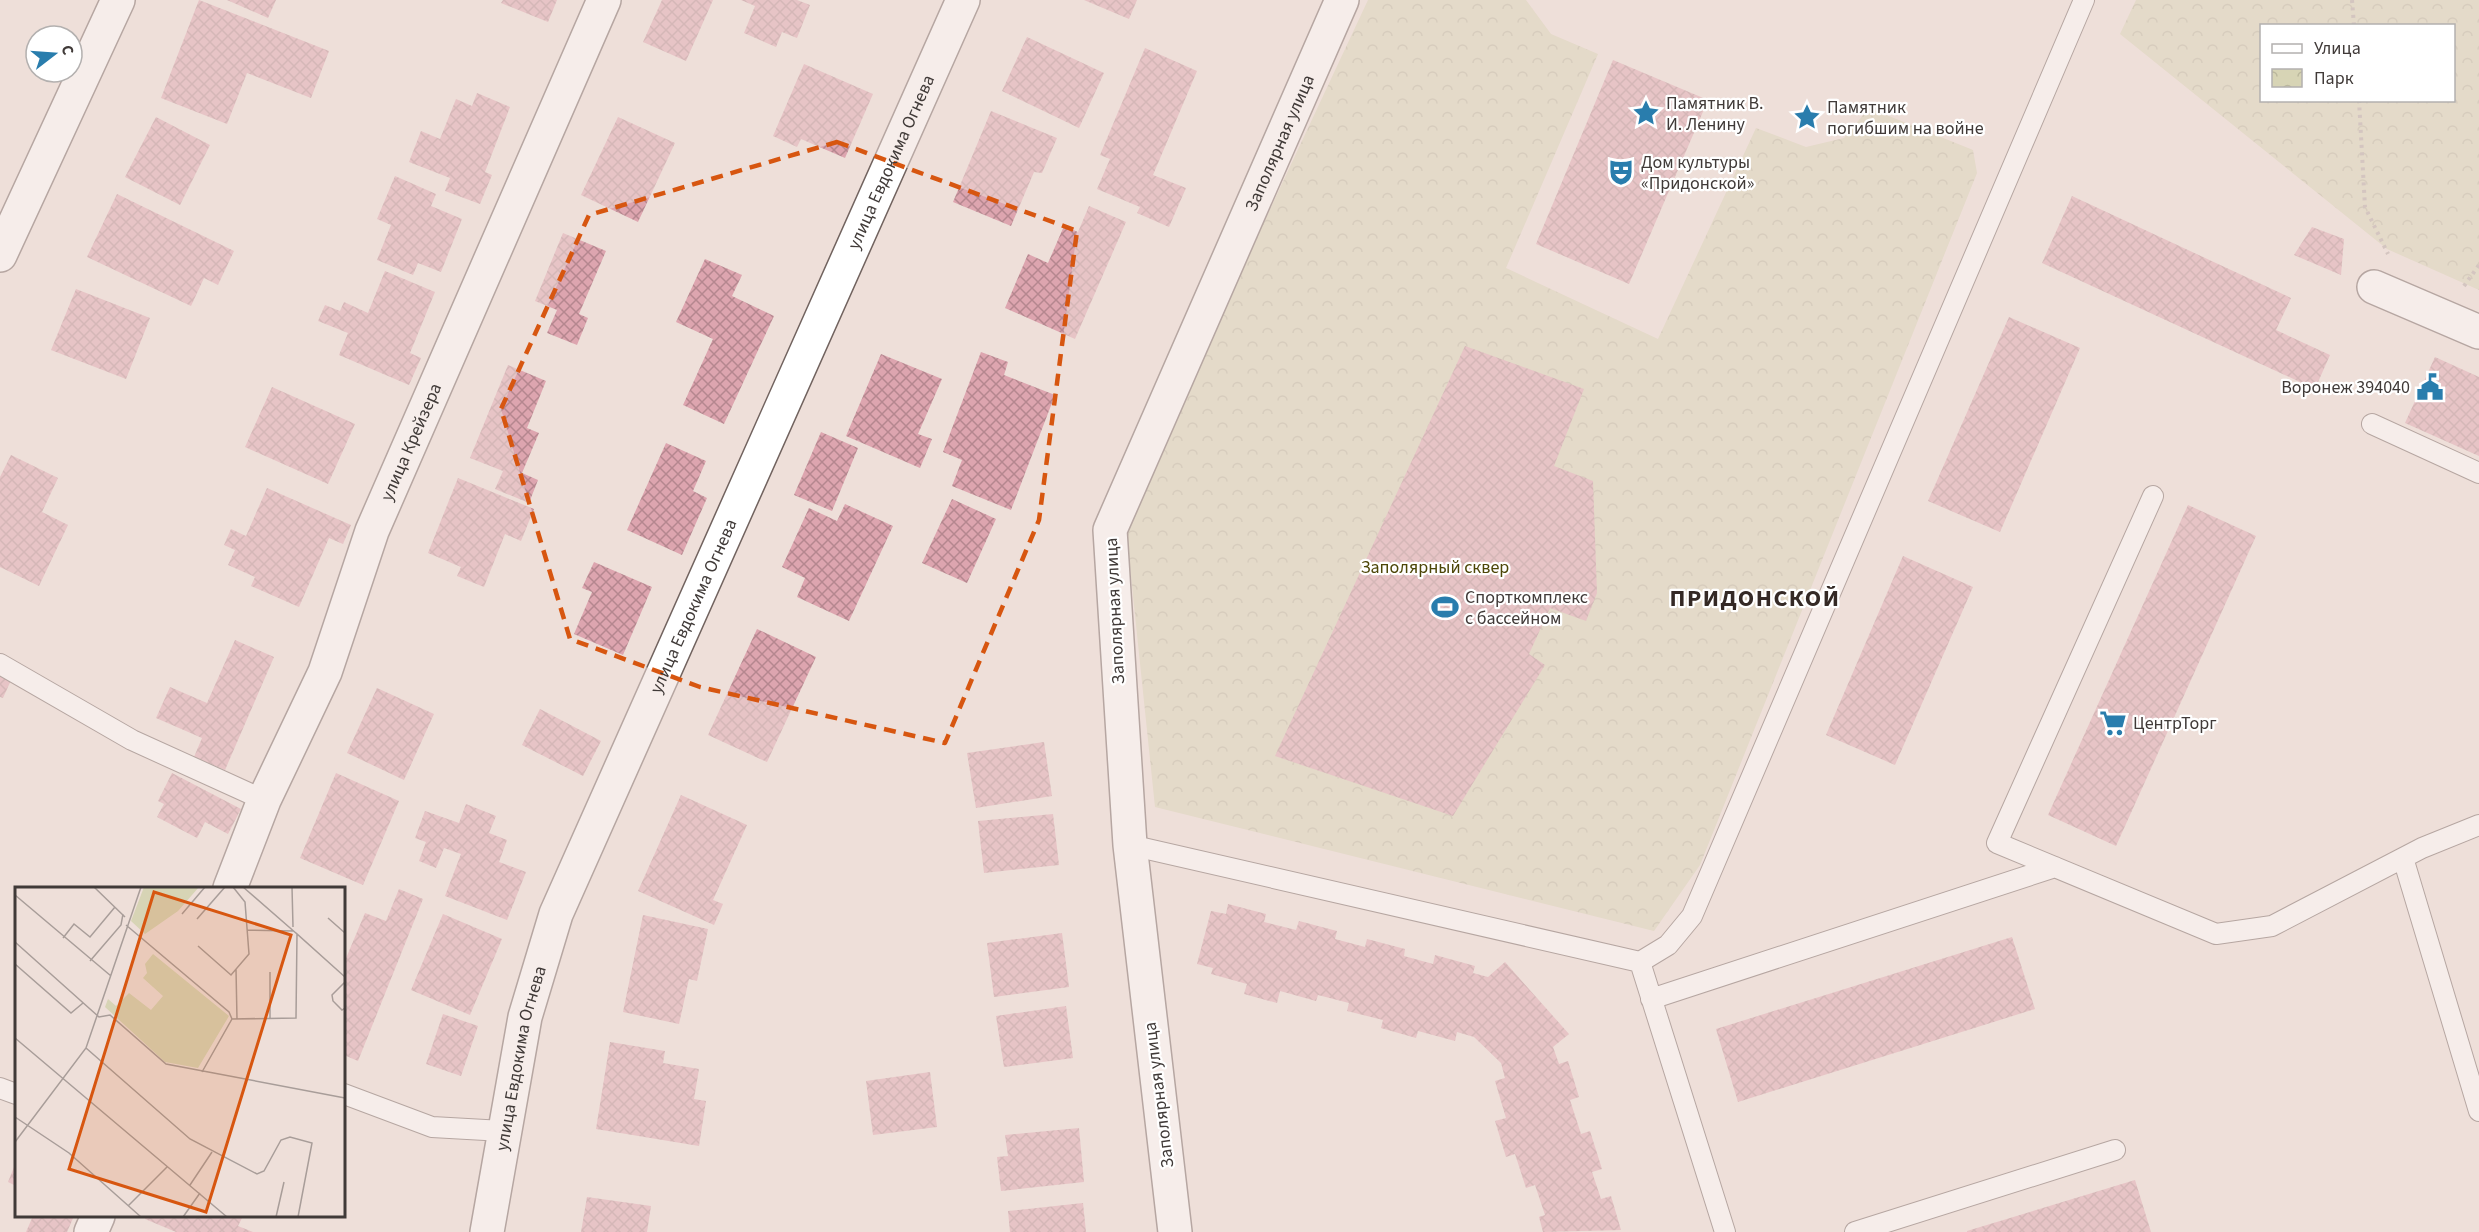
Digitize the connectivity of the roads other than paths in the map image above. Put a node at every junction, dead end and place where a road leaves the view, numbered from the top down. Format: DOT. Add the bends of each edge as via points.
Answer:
graph roads {
  1 [pos="118,0"];
  2 [pos="604,0"];
  3 [pos="963,0"];
  4 [pos="1342,0"];
  5 [pos="2084,0"];
  6 [pos="0,255"];
  7 [pos="2374,287"];
  8 [pos="2479,332"];
  9 [pos="2372,424"];
  10 [pos="2479,473"];
  11 [pos="2153,496"];
  12 [pos="0,664"];
  13 [pos="264,800"];
  14 [pos="2479,825"];
  15 [pos="1130,845"];
  16 [pos="2403,858"];
  17 [pos="2055,867"];
  18 [pos="230,887"];
  19 [pos="1640,962"];
  20 [pos="1651,999"];
  21 [pos="0,1089"];
  22 [pos="15,1094"];
  23 [pos="345,1094"];
  24 [pos="2479,1111"];
  25 [pos="503,1131"];
  26 [pos="2115,1150"];
  27 [pos="97,1217"];
  28 [pos="91,1232"];
  29 [pos="488,1232"];
  30 [pos="1175,1232"];
  31 [pos="1725,1232"];
  32 [pos="1855,1232"];
  1 -- 6 [label="street"];
  2 -- 13 [label="street, улица Крейзера" via="372,531 325,672"];
  3 -- 25 [label="street, улица Евдокима Огнева" via="556,914 525,1017"];
  4 -- 15 [label="street, Заполярная улица" via="1110,530"];
  5 -- 19 [label="lane" via="1692,916 1668,945"];
  7 -- 8 [label="street"];
  9 -- 10 [label="lane"];
  11 -- 17 [label="lane" via="1997,843"];
  12 -- 13 [label="lane" via="132,740"];
  13 -- 18 [label="street, улица Крейзера"];
  14 -- 16 [label="lane"];
  15 -- 19 [label="lane"];
  15 -- 30 [label="street, Заполярная улица"];
  16 -- 17 [label="lane" via="2272,926 2216,934"];
  16 -- 24 [label="lane"];
  17 -- 20 [label="lane"];
  19 -- 20 [label="lane"];
  20 -- 31 [label="lane"];
  21 -- 22 [label="lane"];
  23 -- 25 [label="lane" via="432,1127"];
  25 -- 29 [label="street, улица Евдокима Огнева"];
  26 -- 32 [label="lane"];
  27 -- 28 [label="street"];
}
